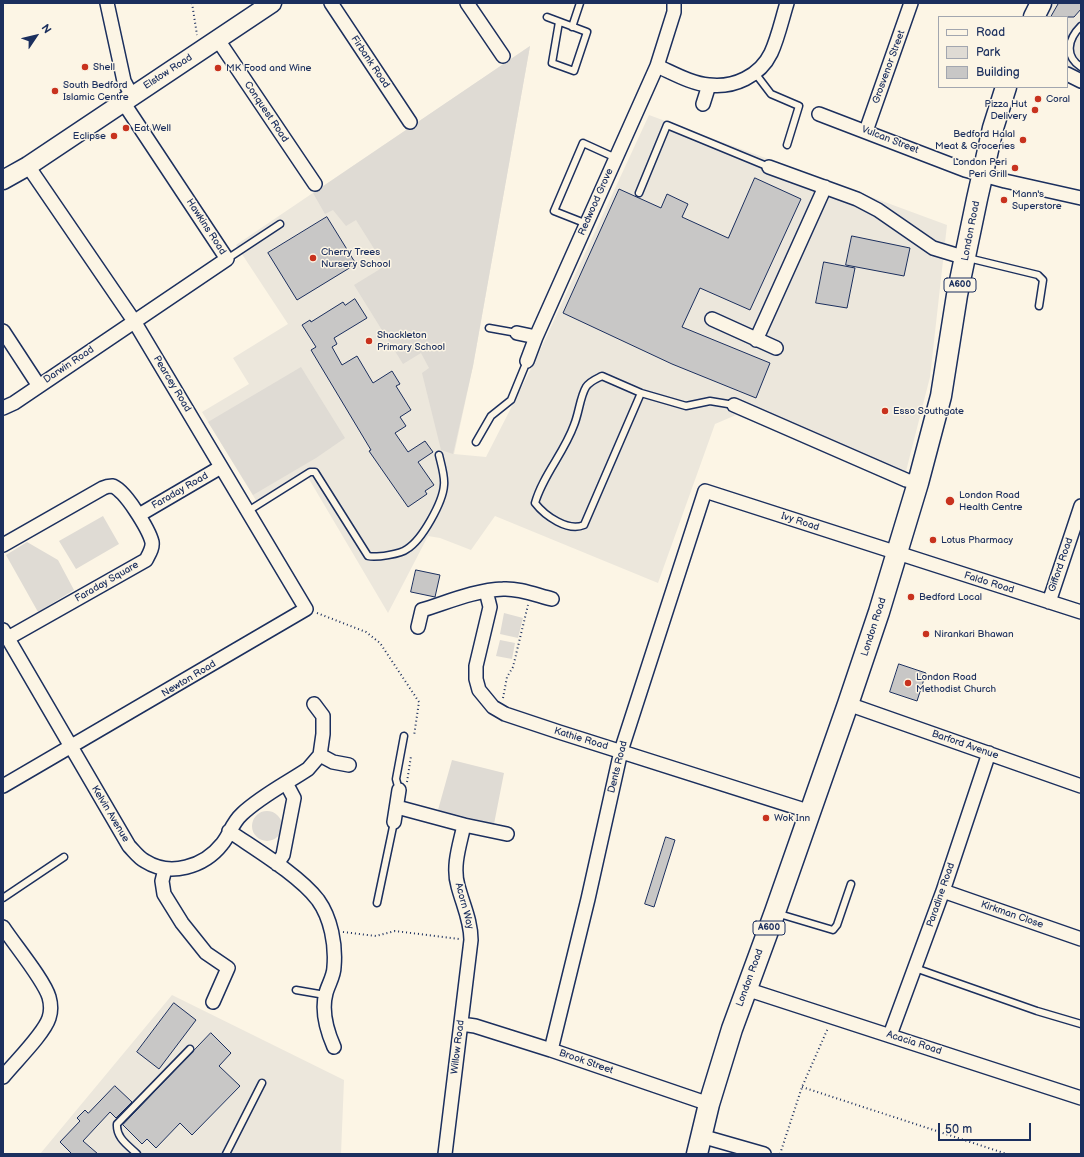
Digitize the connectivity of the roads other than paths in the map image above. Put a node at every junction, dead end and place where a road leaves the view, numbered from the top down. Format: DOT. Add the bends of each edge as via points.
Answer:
graph roads {
  1 [pos="107,3"];
  2 [pos="272,3"];
  3 [pos="331,3"];
  4 [pos="467,3"];
  5 [pos="580,3"];
  6 [pos="674,3"];
  7 [pos="787,3"];
  8 [pos="911,3"];
  9 [pos="1040,3"];
  10 [pos="1034,16"];
  11 [pos="547,17"];
  12 [pos="559,22"];
  13 [pos="1081,26"];
  14 [pos="572,27"];
  15 [pos="218,40"];
  16 [pos="502,56"];
  17 [pos="657,66"];
  18 [pos="1081,67"];
  19 [pos="755,73"];
  20 [pos="1068,74"];
  21 [pos="1081,81"];
  22 [pos="708,85"];
  23 [pos="1006,88"];
  24 [pos="128,99"];
  25 [pos="703,104"];
  26 [pos="819,114"];
  27 [pos="410,122"];
  28 [pos="866,131"];
  29 [pos="787,145"];
  30 [pos="616,158"];
  31 [pos="28,166"];
  32 [pos="769,167"];
  33 [pos="983,175"];
  34 [pos="3,180"];
  35 [pos="315,184"];
  36 [pos="825,187"];
  37 [pos="639,193"];
  38 [pos="1081,198"];
  39 [pos="280,224"];
  40 [pos="587,224"];
  41 [pos="966,258"];
  42 [pos="227,259"];
  43 [pos="1039,306"];
  44 [pos="712,319"];
  45 [pos="134,321"];
  46 [pos="489,328"];
  47 [pos="3,331"];
  48 [pos="517,333"];
  49 [pos="536,337"];
  50 [pos="756,340"];
  51 [pos="776,348"];
  52 [pos="527,362"];
  53 [pos="39,386"];
  54 [pos="641,393"];
  55 [pos="734,405"];
  56 [pos="3,408"];
  57 [pos="476,442"];
  58 [pos="439,454"];
  59 [pos="221,467"];
  60 [pos="918,483"];
  61 [pos="704,490"];
  62 [pos="1081,506"];
  63 [pos="248,511"];
  64 [pos="139,515"];
  65 [pos="3,545"];
  66 [pos="896,554"];
  67 [pos="486,591"];
  68 [pos="552,599"];
  69 [pos="1049,602"];
  70 [pos="306,609"];
  71 [pos="1081,612"];
  72 [pos="418,627"];
  73 [pos="6,634"];
  74 [pos="314,704"];
  75 [pos="848,704"];
  76 [pos="404,736"];
  77 [pos="71,748"];
  78 [pos="621,751"];
  79 [pos="989,753"];
  80 [pos="320,755"];
  81 [pos="350,766"];
  82 [pos="286,783"];
  83 [pos="3,786"];
  84 [pos="1081,786"];
  85 [pos="399,790"];
  86 [pos="397,807"];
  87 [pos="811,812"];
  88 [pos="394,822"];
  89 [pos="464,825"];
  90 [pos="228,831"];
  91 [pos="507,834"];
  92 [pos="64,857"];
  93 [pos="277,864"];
  94 [pos="165,869"];
  95 [pos="851,884"];
  96 [pos="943,891"];
  97 [pos="3,898"];
  98 [pos="377,903"];
  99 [pos="775,912"];
  100 [pos="3,927"];
  101 [pos="1081,939"];
  102 [pos="472,940"];
  103 [pos="915,968"];
  104 [pos="746,988"];
  105 [pos="296,990"];
  106 [pos="326,995"];
  107 [pos="213,1002"];
  108 [pos="461,1024"];
  109 [pos="1081,1024"];
  110 [pos="890,1035"];
  111 [pos="334,1047"];
  112 [pos="190,1049"];
  113 [pos="551,1050"];
  114 [pos="3,1077"];
  115 [pos="262,1083"];
  116 [pos="1081,1098"];
  117 [pos="709,1104"];
  118 [pos="699,1145"];
  119 [pos="137,1154"];
  120 [pos="226,1154"];
  121 [pos="445,1154"];
  122 [pos="764,1154"];
  1 -- 24 [label="street, Hawkins Road"];
  2 -- 15 [label="street, Elstow Road"];
  3 -- 27 [label="street, Firbank Road"];
  4 -- 16 [label="street"];
  5 -- 14 [label="lane"];
  6 -- 17 [label="street, Redwood Grove" via="674,12"];
  7 -- 19 [label="street" via="771,53"];
  8 -- 28 [label="street, Grosvenor Street"];
  9 -- 10 [label="main road"];
  11 -- 12 [label="lane"];
  12 -- 14 [label="lane"];
  12 -- 14 [label="lane" via="552,63 574,71 587,32"];
  13 -- 18 [label="lane" via="1073,34 1069,46 1071,57"];
  15 -- 24 [label="street, Elstow Road"];
  15 -- 35 [label="street, Conquest Road"];
  17 -- 22 [label="street"];
  17 -- 30 [label="street, Redwood Grove"];
  19 -- 22 [label="street" via="728,85"];
  19 -- 29 [label="lane" via="771,94 799,106"];
  20 -- 21 [label="street"];
  22 -- 25 [label="street"];
  23 -- 33 [label="main road, London Road / A600" via="998,109"];
  24 -- 31 [label="street, Elstow Road"];
  24 -- 42 [label="street, Hawkins Road"];
  26 -- 28 [label="street, Vulcan Street"];
  28 -- 33 [label="street, Vulcan Street"];
  30 -- 40 [label="street, Redwood Grove"];
  30 -- 40 [label="lane" via="584,143 580,150 554,211"];
  31 -- 34 [label="street, Elstow Road"];
  31 -- 45 [label="street, Pearcey Road"];
  32 -- 36 [label="street"];
  32 -- 37 [label="lane" via="667,125"];
  33 -- 38 [label="street, Vulcan Street"];
  33 -- 41 [label="main road, London Road / A600"];
  36 -- 41 [label="street" via="878,210 939,251"];
  36 -- 50 [label="street"];
  39 -- 42 [label="lane"];
  40 -- 49 [label="street, Redwood Grove"];
  41 -- 43 [label="lane" via="1038,275 1043,280"];
  41 -- 60 [label="main road, London Road / A600" via="957,295 941,396"];
  42 -- 45 [label="street, Hawkins Road"];
  44 -- 50 [label="street"];
  45 -- 53 [label="street, Darwin Road"];
  45 -- 59 [label="street, Pearcey Road"];
  46 -- 48 [label="lane"];
  47 -- 53 [label="street"];
  48 -- 49 [label="street"];
  49 -- 52 [label="street, Redwood Grove"];
  50 -- 51 [label="street"];
  52 -- 57 [label="lane" via="511,400 491,416"];
  53 -- 56 [label="street, Darwin Road"];
  54 -- 54 [label="lane" via="602,376 586,387 574,426 561,454 538,491 535,503 542,513 560,522 578,527 584,525"];
  54 -- 55 [label="lane" via="686,406 710,401"];
  55 -- 60 [label="street"];
  58 -- 63 [label="lane" via="444,484 436,512 413,544 403,551 368,556 315,472 310,472"];
  59 -- 63 [label="street, Pearcey Road"];
  59 -- 64 [label="street, Faraday Road"];
  60 -- 66 [label="main road, London Road / A600"];
  61 -- 66 [label="street, Ivy Road"];
  61 -- 78 [label="street, Dents Road"];
  62 -- 69 [label="street, Gifford Road"];
  63 -- 70 [label="street, Pearcey Road"];
  64 -- 65 [label="street, Faraday Square" via="123,492 113,486 102,488"];
  64 -- 73 [label="street, Faraday Square" via="152,542 146,560"];
  66 -- 69 [label="street, Faldo Road"];
  66 -- 75 [label="main road, London Road / A600"];
  67 -- 68 [label="street" via="503,588"];
  67 -- 72 [label="street" via="422,610"];
  67 -- 78 [label="street, Kathie Road" via="490,607 476,666 479,690 486,701 500,711"];
  69 -- 71 [label="street, Faldo Road"];
  70 -- 77 [label="street, Newton Road"];
  73 -- 77 [label="street, Kelvin Avenue"];
  74 -- 80 [label="street" via="323,716"];
  75 -- 79 [label="street, Barford Avenue"];
  75 -- 87 [label="main road, London Road / A600"];
  76 -- 85 [label="lane" via="396,779"];
  77 -- 83 [label="street, Newton Road"];
  77 -- 94 [label="street, Kelvin Avenue" via="129,846 145,861"];
  78 -- 87 [label="street, Kathie Road"];
  78 -- 113 [label="street, Dents Road"];
  79 -- 84 [label="street, Barford Avenue"];
  79 -- 96 [label="street, Paradine Road"];
  80 -- 81 [label="street" via="333,762"];
  80 -- 82 [label="street, Kelvin Avenue" via="308,769"];
  82 -- 90 [label="street, Kelvin Avenue" via="243,812"];
  82 -- 93 [label="street" via="294,798 283,855"];
  85 -- 86 [label="street"];
  86 -- 88 [label="street"];
  86 -- 89 [label="street"];
  87 -- 99 [label="main road, London Road / A600"];
  88 -- 98 [label="lane"];
  89 -- 91 [label="street"];
  89 -- 102 [label="street, Acorn Way" via="456,863 457,885 472,926"];
  90 -- 93 [label="street"];
  90 -- 94 [label="street, Kelvin Avenue" via="223,844 195,864 181,869"];
  92 -- 97 [label="lane"];
  93 -- 106 [label="street" via="309,890 327,918 334,945 334,969"];
  94 -- 107 [label="street" via="162,881 164,894 182,923 206,953 228,968"];
  95 -- 99 [label="lane" via="837,925 832,930"];
  96 -- 101 [label="street, Kirkman Close"];
  96 -- 103 [label="street, Paradine Road"];
  99 -- 104 [label="main road, London Road / A600"];
  100 -- 114 [label="street" via="41,982 49,996 51,1008 48,1020 41,1031"];
  102 -- 108 [label="street, Willow Road"];
  103 -- 109 [label="lane"];
  103 -- 110 [label="street, Paradine Road"];
  104 -- 110 [label="street, Acacia Road"];
  104 -- 117 [label="main road, London Road / A600"];
  105 -- 106 [label="lane"];
  106 -- 111 [label="street" via="326,1023"];
  108 -- 113 [label="street, Brook Street"];
  108 -- 121 [label="street, Willow Road"];
  110 -- 116 [label="street, Acacia Road"];
  112 -- 119 [label="lane" via="117,1124 116,1131 120,1137"];
  113 -- 117 [label="street, Brook Street"];
  115 -- 120 [label="lane"];
  117 -- 118 [label="main road, London Road / A600"];
  118 -- 122 [label="street"];
}
